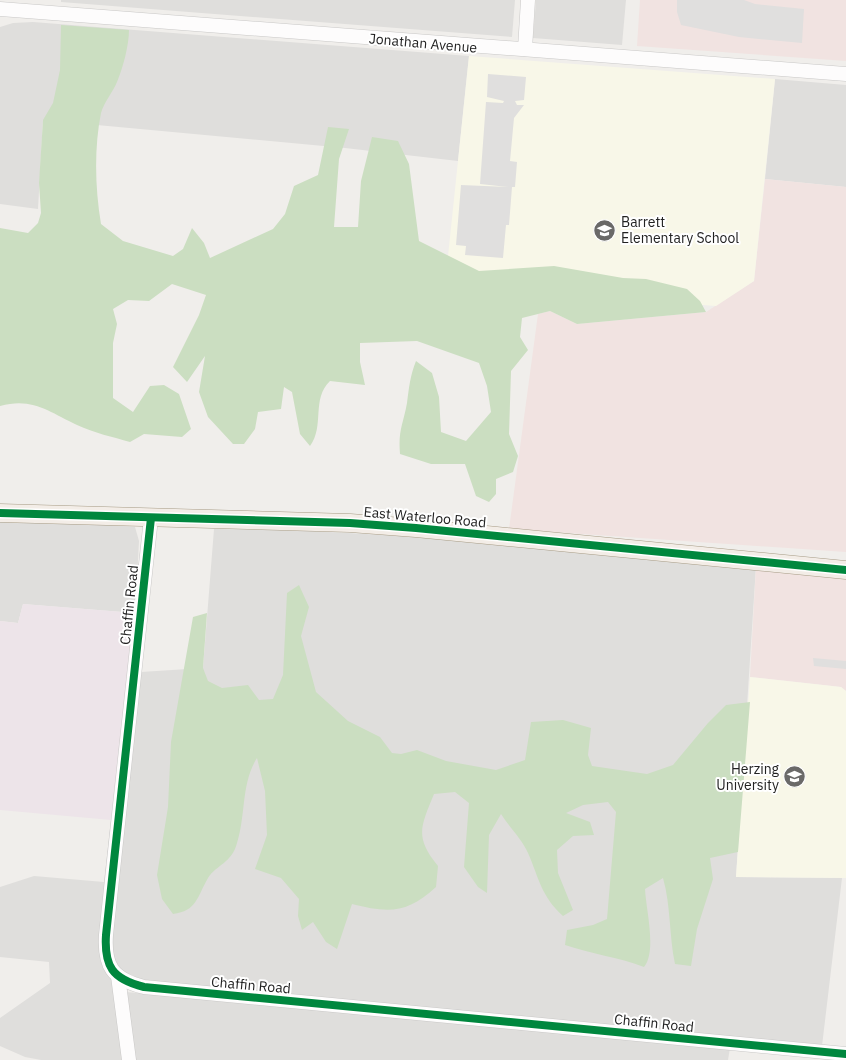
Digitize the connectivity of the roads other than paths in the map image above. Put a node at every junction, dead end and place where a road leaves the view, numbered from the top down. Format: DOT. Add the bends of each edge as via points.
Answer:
graph roads {
  1 [pos="528,0"];
  2 [pos="0,9"];
  3 [pos="524,49"];
  4 [pos="846,74"];
  5 [pos="0,514"];
  6 [pos="151,518"];
  7 [pos="846,570"];
  8 [pos="118,976"];
  9 [pos="846,1054"];
  10 [pos="129,1060"];
  1 -- 3 [label="street"];
  2 -- 3 [label="street, Jonathan Avenue"];
  3 -- 4 [label="street, Jonathan Avenue"];
  5 -- 6 [label="main road, East Waterloo Road"];
  6 -- 7 [label="main road, East Waterloo Road" via="416,528"];
  6 -- 8 [label="street, Chaffin Road" via="106,935 106,961"];
  8 -- 9 [label="street, Chaffin Road" via="144,986"];
  8 -- 10 [label="street"];
}
